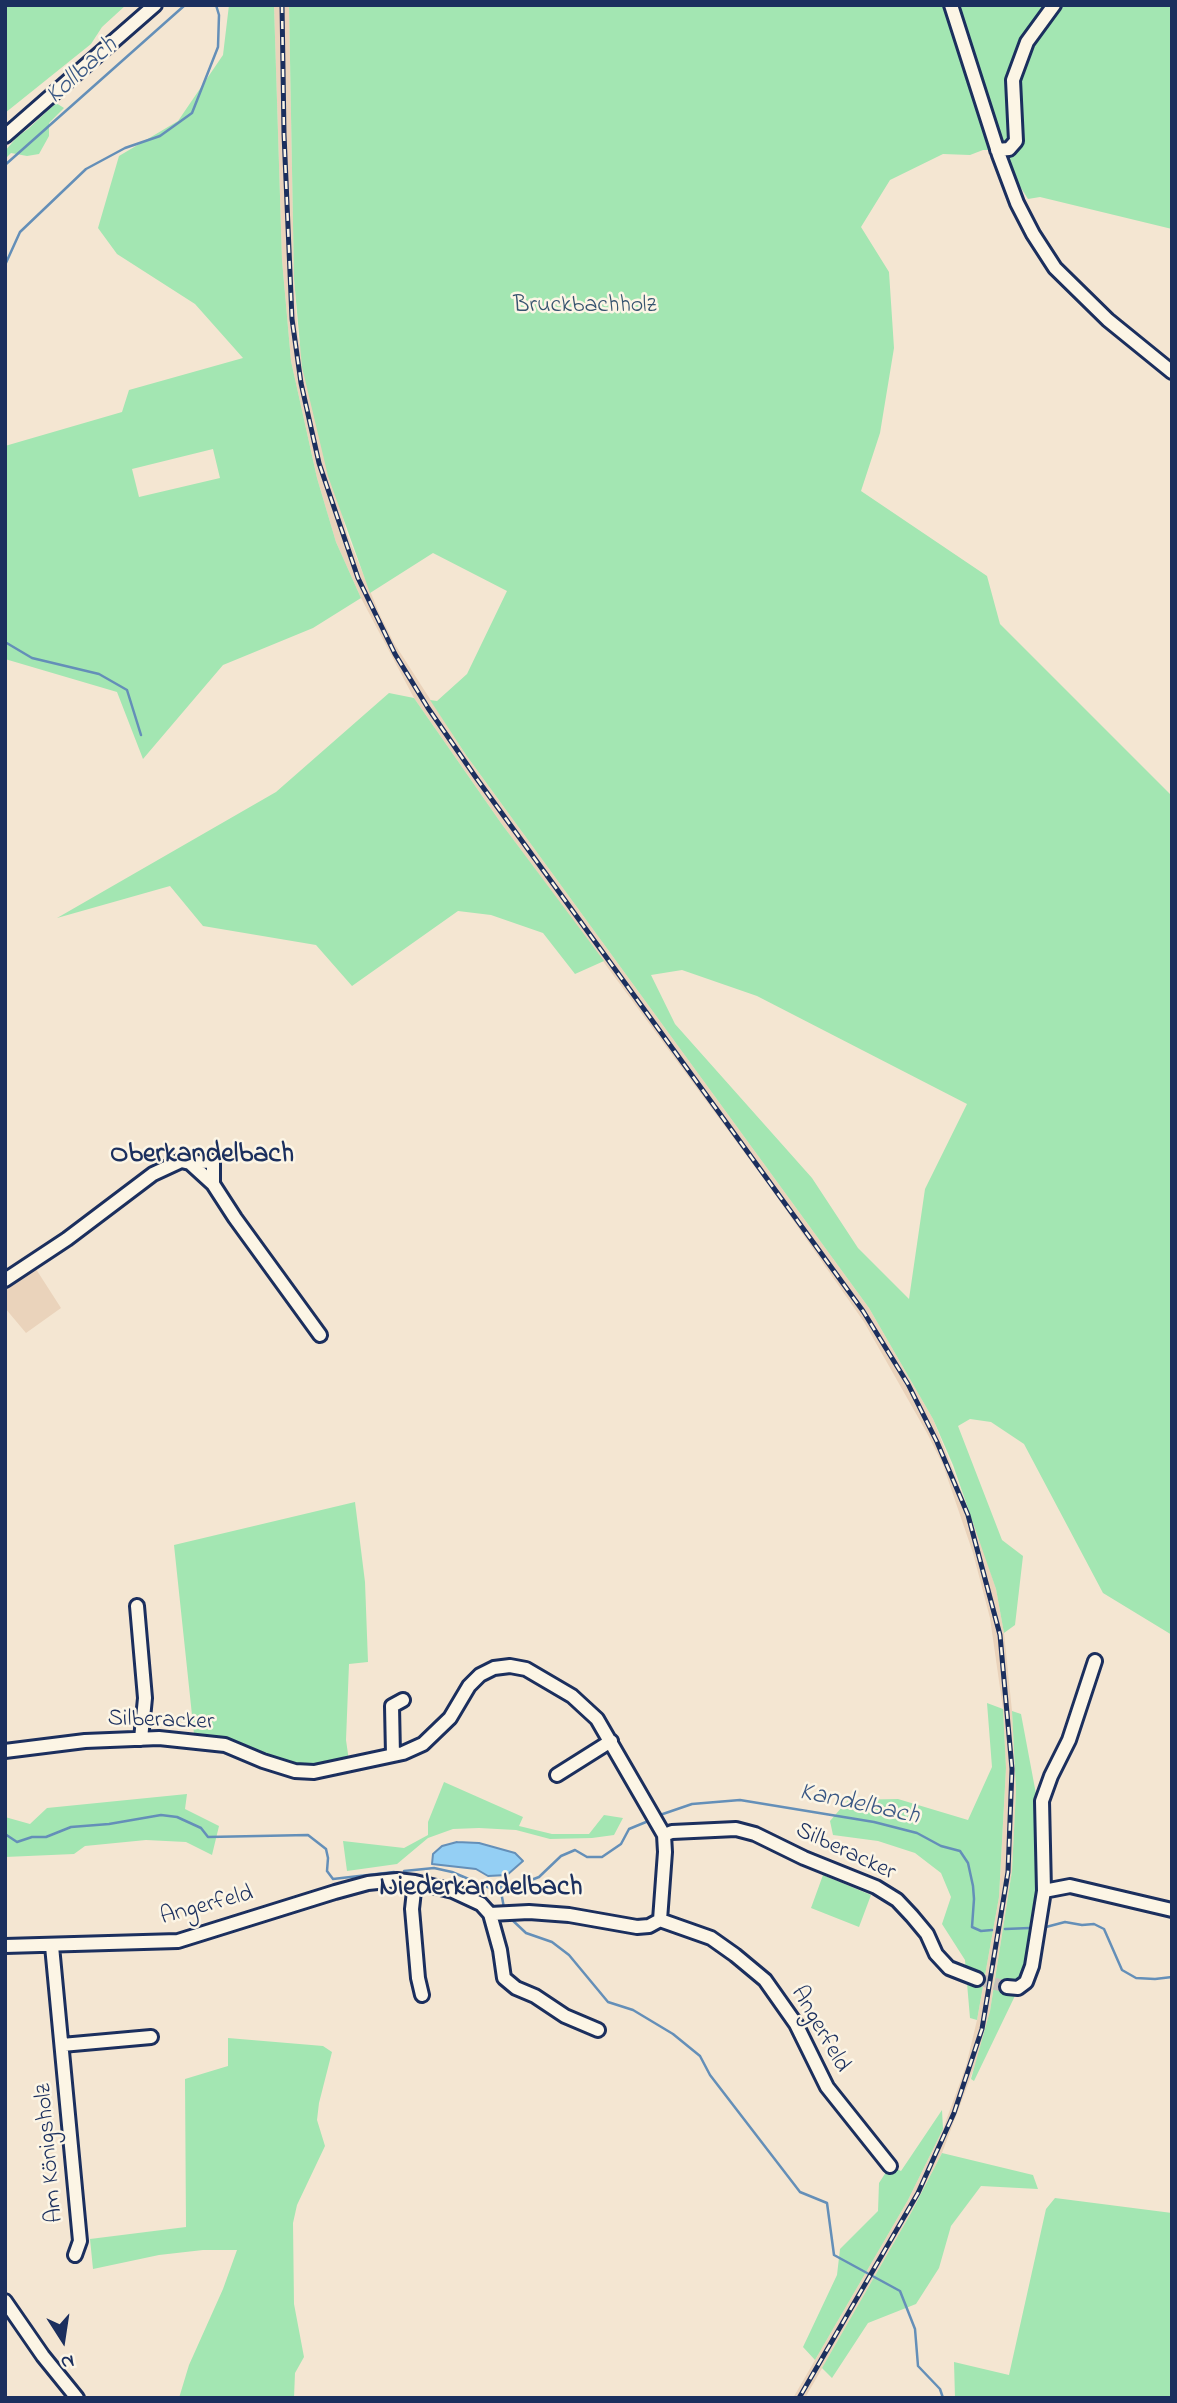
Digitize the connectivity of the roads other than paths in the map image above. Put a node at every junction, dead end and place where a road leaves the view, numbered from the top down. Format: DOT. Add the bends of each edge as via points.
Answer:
graph roads {
  1 [pos="155,5"];
  2 [pos="951,5"];
  3 [pos="1054,5"];
  4 [pos="5,136"];
  5 [pos="997,150"];
  6 [pos="1172,372"];
  7 [pos="5,1280"];
  8 [pos="320,1335"];
  9 [pos="137,1606"];
  10 [pos="1095,1661"];
  11 [pos="403,1700"];
  12 [pos="141,1739"];
  13 [pos="611,1741"];
  14 [pos="5,1751"];
  15 [pos="393,1755"];
  16 [pos="557,1775"];
  17 [pos="663,1835"];
  18 [pos="415,1882"];
  19 [pos="1044,1891"];
  20 [pos="1172,1910"];
  21 [pos="490,1914"];
  22 [pos="660,1920"];
  23 [pos="5,1946"];
  24 [pos="52,1946"];
  25 [pos="977,1979"];
  26 [pos="1007,1987"];
  27 [pos="422,1995"];
  28 [pos="598,2030"];
  29 [pos="151,2037"];
  30 [pos="62,2045"];
  31 [pos="890,2166"];
  32 [pos="75,2255"];
  33 [pos="5,2301"];
  34 [pos="76,2398"];
  1 -- 4 [label="street"];
  2 -- 5 [label="street"];
  3 -- 5 [label="street" via="1027,42 1013,80 1016,141 1009,149"];
  5 -- 6 [label="street" via="1017,203 1055,268 1108,320"];
  7 -- 8 [label="street" via="156,1173 181,1161 213,1161 213,1185"];
  9 -- 12 [label="street" via="145,1698"];
  10 -- 19 [label="street" via="1069,1740 1042,1801"];
  11 -- 15 [label="street" via="392,1706"];
  12 -- 14 [label="street, Silberacker"];
  12 -- 15 [label="street, Silberacker" via="225,1745 295,1771 314,1772"];
  13 -- 15 [label="street, Silberacker" via="597,1719 572,1696 526,1669 510,1666 480,1675 437,1733 423,1744"];
  13 -- 16 [label="street"];
  13 -- 17 [label="street, Silberacker"];
  17 -- 22 [label="street, Silberacker"];
  17 -- 25 [label="street, Silberacker" via="736,1829 876,1887 912,1916 949,1968"];
  18 -- 21 [label="street, Angerfeld" via="453,1891 481,1904"];
  18 -- 24 [label="street, Angerfeld" via="368,1883 178,1941"];
  18 -- 27 [label="street" via="412,1909"];
  19 -- 20 [label="street" via="1070,1886"];
  19 -- 26 [label="street" via="1026,1982"];
  21 -- 22 [label="street, Angerfeld" via="569,1915 637,1927"];
  21 -- 28 [label="street" via="504,1978 565,2016"];
  22 -- 31 [label="street, Angerfeld" via="711,1938 765,1980 796,2024 827,2087"];
  23 -- 24 [label="street, Angerfeld"];
  24 -- 30 [label="street, Am Königsholz"];
  29 -- 30 [label="street"];
  30 -- 32 [label="street, Am Königsholz" via="80,2241"];
  33 -- 34 [label="street"];
}
